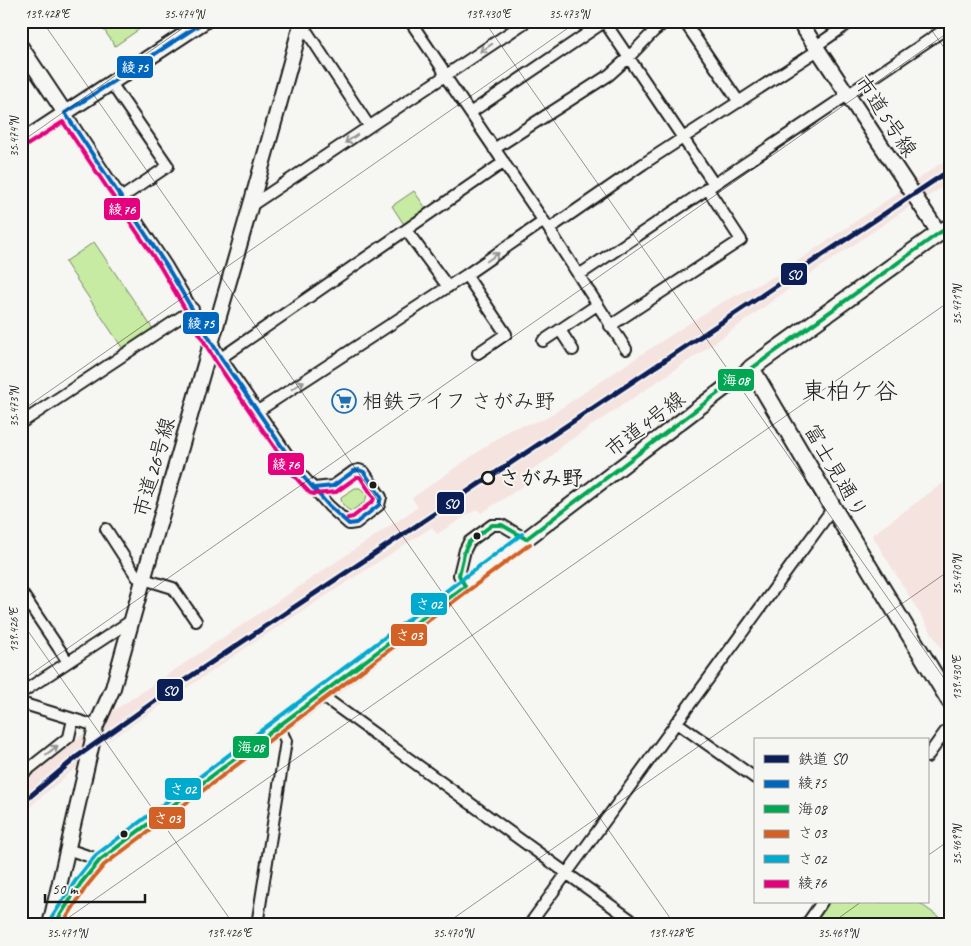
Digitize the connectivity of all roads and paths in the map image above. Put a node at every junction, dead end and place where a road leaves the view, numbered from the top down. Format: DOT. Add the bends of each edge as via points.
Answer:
graph roads {
  1 [pos="205,21"];
  2 [pos="410,21"];
  3 [pos="527,21"];
  4 [pos="666,21"];
  5 [pos="684,21"];
  6 [pos="799,21"];
  7 [pos="852,21"];
  8 [pos="604,22"];
  9 [pos="302,23"];
  10 [pos="950,26"];
  11 [pos="21,47"];
  12 [pos="817,48"];
  13 [pos="628,58"];
  14 [pos="445,76"];
  15 [pos="111,83"];
  16 [pos="848,95"];
  17 [pos="739,102"];
  18 [pos="65,113"];
  19 [pos="470,113"];
  20 [pos="369,126"];
  21 [pos="685,138"];
  22 [pos="21,142"];
  23 [pos="494,148"];
  24 [pos="504,162"];
  25 [pos="711,186"];
  26 [pos="121,198"];
  27 [pos="252,205"];
  28 [pos="547,225"];
  29 [pos="406,230"];
  30 [pos="944,230"];
  31 [pos="466,275"];
  32 [pos="579,275"];
  33 [pos="448,287"];
  34 [pos="597,305"];
  35 [pos="193,309"];
  36 [pos="610,326"];
  37 [pos="560,330"];
  38 [pos="212,341"];
  39 [pos="543,341"];
  40 [pos="573,350"];
  41 [pos="626,350"];
  42 [pos="478,352"];
  43 [pos="221,358"];
  44 [pos="751,368"];
  45 [pos="258,411"];
  46 [pos="21,423"];
  47 [pos="314,488"];
  48 [pos="833,508"];
  49 [pos="106,529"];
  50 [pos="526,539"];
  51 [pos="143,579"];
  52 [pos="465,586"];
  53 [pos="21,592"];
  54 [pos="132,620"];
  55 [pos="196,621"];
  56 [pos="68,662"];
  57 [pos="21,693"];
  58 [pos="321,695"];
  59 [pos="950,701"];
  60 [pos="21,703"];
  61 [pos="73,719"];
  62 [pos="676,722"];
  63 [pos="96,726"];
  64 [pos="279,726"];
  65 [pos="950,729"];
  66 [pos="928,756"];
  67 [pos="21,775"];
  68 [pos="754,777"];
  69 [pos="67,850"];
  70 [pos="100,860"];
  71 [pos="566,873"];
  72 [pos="821,904"];
  73 [pos="50,925"];
  74 [pos="54,925"];
  75 [pos="256,925"];
  76 [pos="529,925"];
  77 [pos="638,925"];
  78 [pos="806,925"];
  1 -- 15 [label="street"];
  2 -- 14 [label="street"];
  3 -- 14 [label="street, one-way"];
  4 -- 13 [label="street"];
  5 -- 17 [label="street"];
  6 -- 12 [label="street, 市道5号線"];
  7 -- 12 [label="street"];
  8 -- 13 [label="street"];
  8 -- 19 [label="street"];
  9 -- 20 [label="street"];
  9 -- 27 [label="street, 市道26号線"];
  10 -- 16 [label="street"];
  11 -- 18 [label="street"];
  12 -- 16 [label="street, 市道5号線"];
  12 -- 17 [label="street"];
  13 -- 21 [label="street"];
  13 -- 23 [label="street" via="609,75"];
  14 -- 19 [label="street"];
  14 -- 20 [label="street"];
  15 -- 18 [label="street"];
  15 -- 26 [label="street" via="168,166"];
  16 -- 25 [label="street"];
  16 -- 30 [label="street, 市道5号線"];
  17 -- 21 [label="street"];
  18 -- 22 [label="street"];
  18 -- 26 [label="street"];
  19 -- 23 [label="street"];
  20 -- 27 [label="street, one-way"];
  21 -- 25 [label="street"];
  21 -- 28 [label="street"];
  23 -- 24 [label="street"];
  24 -- 28 [label="street"];
  24 -- 29 [label="street"];
  25 -- 32 [label="street"];
  25 -- 36 [label="street" via="741,240"];
  26 -- 35 [label="street"];
  27 -- 38 [label="street, 市道26号線"];
  31 -- 28 [label="street, one-way"];
  28 -- 32 [label="street"];
  29 -- 33 [label="street"];
  29 -- 43 [label="street"];
  30 -- 44 [label="main road"];
  31 -- 33 [label="street"];
  31 -- 42 [label="street" via="506,334"];
  32 -- 34 [label="street"];
  45 -- 33 [label="street, one-way"];
  34 -- 36 [label="street"];
  34 -- 37 [label="street"];
  35 -- 38 [label="street"];
  35 -- 46 [label="street"];
  36 -- 41 [label="street"];
  37 -- 39 [label="street"];
  37 -- 40 [label="street"];
  38 -- 43 [label="street"];
  38 -- 51 [label="street, 市道26号線"];
  43 -- 45 [label="street"];
  44 -- 48 [label="main road, 富士見通り"];
  44 -- 50 [label="street, 市道4号線"];
  45 -- 47 [label="street"];
  47 -- 47 [label="street" via="333,486 359,470 364,472 382,497 379,505 350,524"];
  48 -- 59 [label="main road, 富士見通り"];
  48 -- 62 [label="street"];
  49 -- 51 [label="street" via="137,577"];
  50 -- 52 [label="street, 市道4号線"];
  50 -- 52 [label="street" via="502,525 492,525 469,542 459,575"];
  51 -- 54 [label="street, 市道26号線"];
  51 -- 55 [label="street" via="174,588"];
  52 -- 58 [label="street, 市道4号線"];
  53 -- 56 [label="street"];
  54 -- 56 [label="street"];
  54 -- 63 [label="street, 市道26号線" via="113,688"];
  56 -- 57 [label="street"];
  58 -- 64 [label="street, 市道4号線"];
  58 -- 71 [label="street"];
  60 -- 61 [label="street"];
  61 -- 63 [label="street"];
  67 -- 61 [label="street, one-way" via="69,738"];
  62 -- 68 [label="street"];
  62 -- 71 [label="street"];
  63 -- 69 [label="street, 市道26号線"];
  64 -- 70 [label="street, 市道4号線"];
  64 -- 75 [label="street" via="286,741"];
  65 -- 66 [label="street"];
  69 -- 70 [label="street"];
  69 -- 73 [label="street, 市道26号線"];
  70 -- 74 [label="street, 市道4号線" via="80,883"];
  71 -- 76 [label="street"];
  71 -- 77 [label="street"];
  72 -- 78 [label="street"];
}
